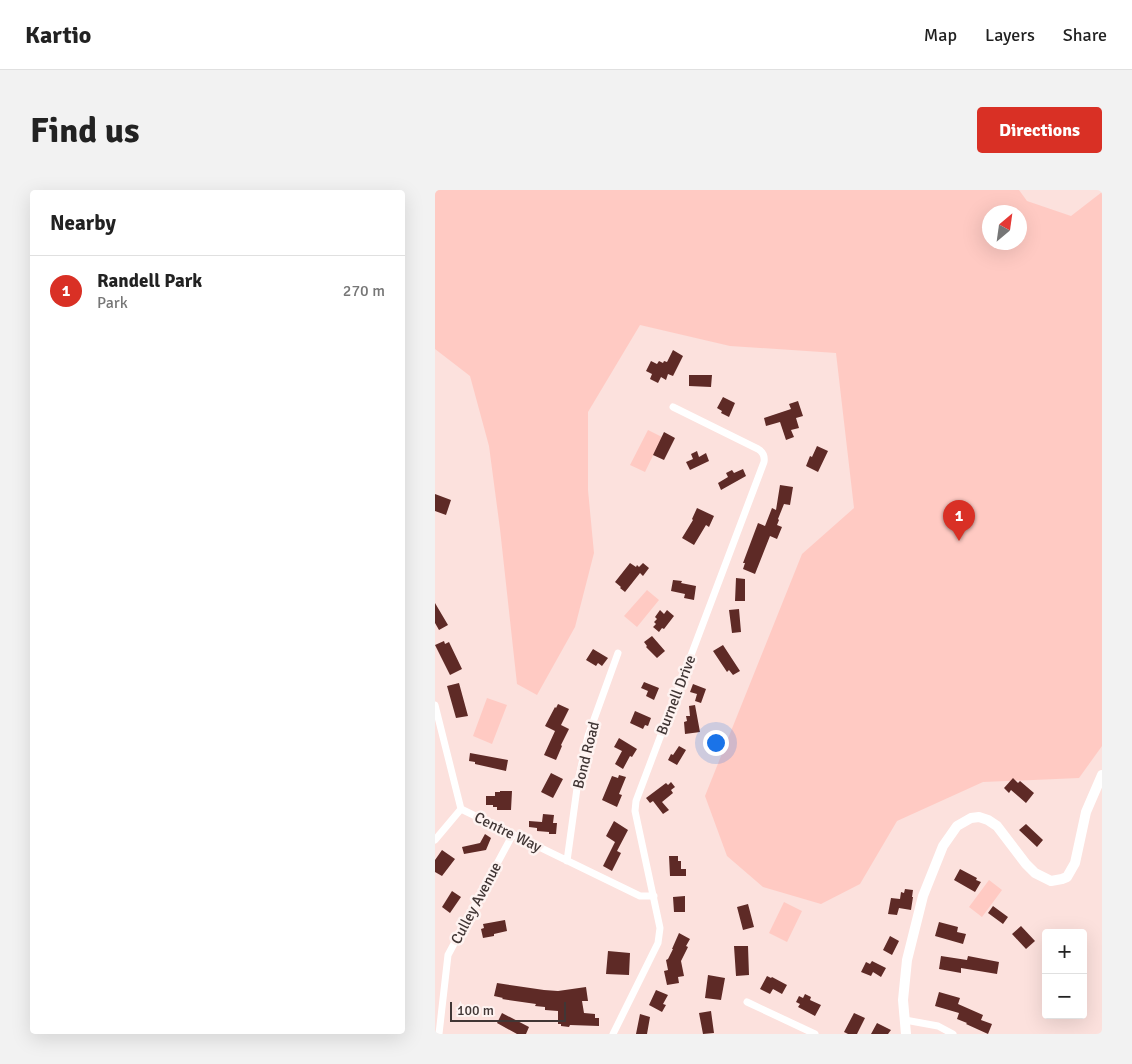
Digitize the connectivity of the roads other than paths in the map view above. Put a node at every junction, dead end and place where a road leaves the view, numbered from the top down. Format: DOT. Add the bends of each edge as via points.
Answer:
graph roads {
  1 [pos="673,407"];
  2 [pos="618,653"];
  3 [pos="435,705"];
  4 [pos="1102,775"];
  5 [pos="461,808"];
  6 [pos="513,834"];
  7 [pos="435,840"];
  8 [pos="567,861"];
  9 [pos="654,896"];
  10 [pos="747,1002"];
  11 [pos="905,1020"];
  12 [pos="439,1034"];
  13 [pos="613,1034"];
  14 [pos="815,1034"];
  15 [pos="905,1034"];
  16 [pos="953,1034"];
  1 -- 9 [label="street, Burnell Drive" via="758,449 765,457 636,801 635,812"];
  2 -- 8 [label="street, Bond Road" via="588,736"];
  3 -- 5 [label="street, Centre Way"];
  4 -- 11 [label="main road" via="1086,812 1075,863 1062,880 1051,881 1035,873 997,826 988,820 971,818 957,826 943,846 923,896 907,960 903,1000"];
  5 -- 6 [label="street, Centre Way"];
  5 -- 7 [label="street"];
  6 -- 8 [label="street, Centre Way"];
  6 -- 12 [label="street, Culley Avenue" via="448,955"];
  8 -- 9 [label="street, Centre Way" via="639,896"];
  9 -- 13 [label="street, Burnell Drive" via="660,928 658,943"];
  10 -- 14 [label="street"];
  11 -- 15 [label="main road"];
  11 -- 16 [label="street" via="938,1026"];
}
